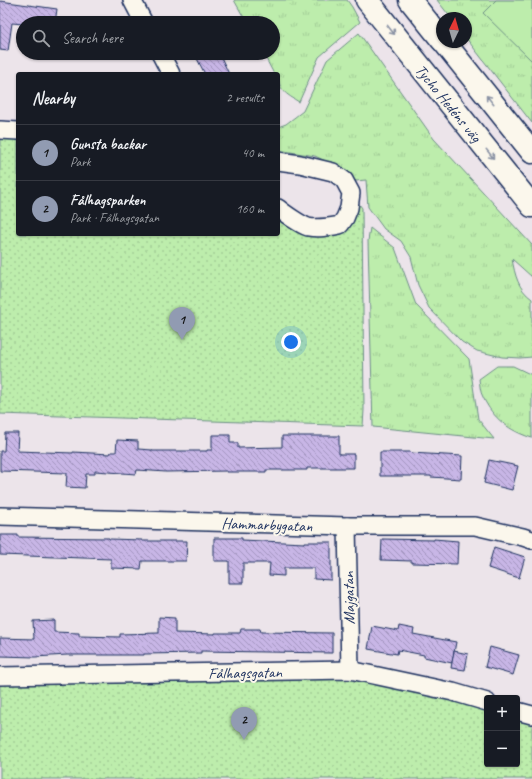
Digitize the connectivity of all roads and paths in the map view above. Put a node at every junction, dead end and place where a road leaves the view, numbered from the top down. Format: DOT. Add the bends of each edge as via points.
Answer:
graph roads {
  1 [pos="132,0"];
  2 [pos="367,0"];
  3 [pos="410,0"];
  4 [pos="140,16"];
  5 [pos="436,32"];
  6 [pos="449,48"];
  7 [pos="164,60"];
  8 [pos="170,72"];
  9 [pos="0,130"];
  10 [pos="16,131"];
  11 [pos="532,152"];
  12 [pos="280,161"];
  13 [pos="532,206"];
  14 [pos="280,210"];
  15 [pos="0,516"];
  16 [pos="347,526"];
  17 [pos="532,540"];
  18 [pos="350,670"];
  19 [pos="0,676"];
  20 [pos="484,701"];
  21 [pos="520,712"];
  22 [pos="532,715"];
  1 -- 4 [label="street"];
  2 -- 13 [label="main road, Tycho Hedéns väg, one-way"];
  3 -- 5 [label="main road"];
  11 -- 6 [label="main road, one-way"];
  7 -- 8 [label="street"];
  9 -- 10 [label="street"];
  12 -- 14 [label="street" via="332,172 344,180 350,193 349,208 340,225 306,227"];
  15 -- 16 [label="street, Hammarbygatan"];
  16 -- 17 [label="street, Hammarbygatan" via="475,526"];
  16 -- 18 [label="street, Majgatan"];
  18 -- 19 [label="street, Fålhagsgatan"];
  18 -- 20 [label="street, Fålhagsgatan"];
  21 -- 22 [label="street"];
}
